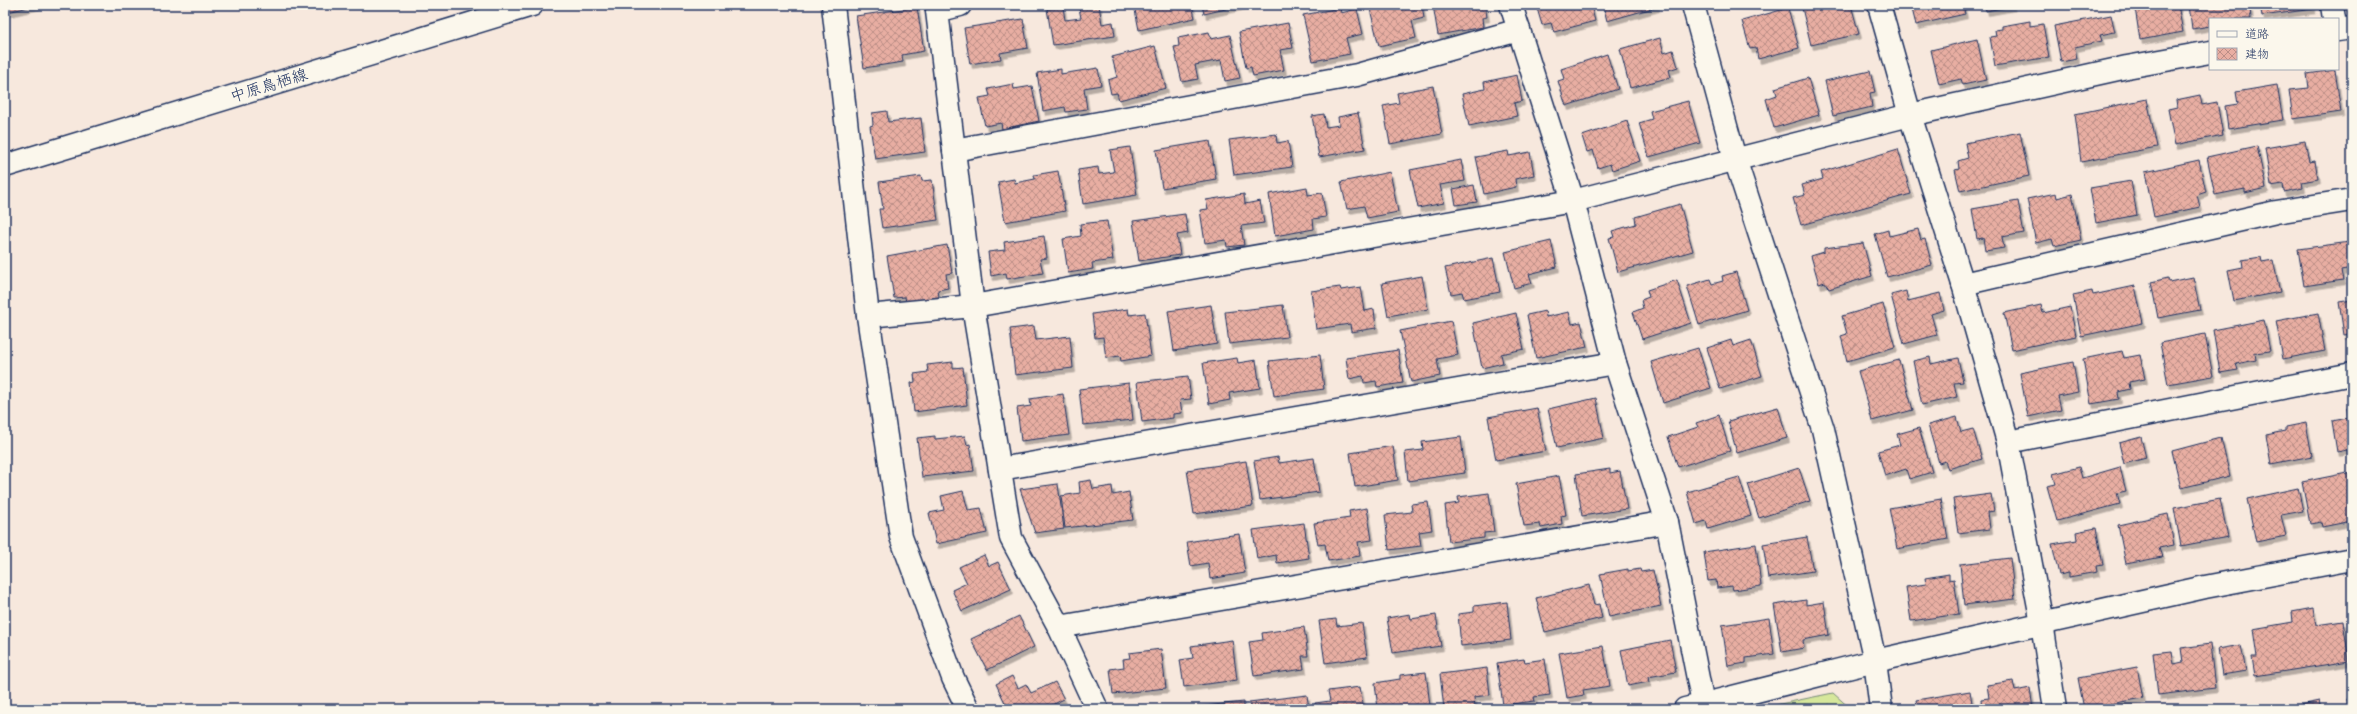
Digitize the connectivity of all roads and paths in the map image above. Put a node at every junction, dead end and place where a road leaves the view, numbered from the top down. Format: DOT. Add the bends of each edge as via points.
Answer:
graph roads {
  1 [pos="532,5"];
  2 [pos="833,5"];
  3 [pos="960,5"];
  4 [pos="1511,5"];
  5 [pos="1692,5"];
  6 [pos="1879,5"];
  7 [pos="2332,5"];
  8 [pos="2334,18"];
  9 [pos="2352,28"];
  10 [pos="1519,30"];
  11 [pos="2339,30"];
  12 [pos="2209,52"];
  13 [pos="1910,115"];
  14 [pos="954,150"];
  15 [pos="1734,159"];
  16 [pos="5,166"];
  17 [pos="2352,200"];
  18 [pos="1573,201"];
  19 [pos="1963,284"];
  20 [pos="972,306"];
  21 [pos="868,316"];
  22 [pos="1615,363"];
  23 [pos="2352,374"];
  24 [pos="2008,442"];
  25 [pos="1000,469"];
  26 [pos="1667,522"];
  27 [pos="2352,559"];
  28 [pos="2042,623"];
  29 [pos="1059,627"];
  30 [pos="1875,660"];
  31 [pos="1697,708"];
  32 [pos="968,709"];
  33 [pos="1097,709"];
  34 [pos="1881,709"];
  35 [pos="2055,709"];
  1 -- 16 [label="street, 中原鳥栖線"];
  2 -- 21 [label="street"];
  3 -- 14 [label="street" via="937,11"];
  4 -- 10 [label="street"];
  5 -- 15 [label="street"];
  6 -- 13 [label="street"];
  7 -- 8 [label="street"];
  9 -- 11 [label="street"];
  10 -- 14 [label="street" via="1357,75"];
  10 -- 18 [label="street"];
  12 -- 13 [label="street" via="2127,67"];
  13 -- 15 [label="street"];
  13 -- 19 [label="street"];
  14 -- 20 [label="street"];
  15 -- 18 [label="street"];
  15 -- 30 [label="street" via="1823,429"];
  17 -- 19 [label="street" via="2276,212"];
  18 -- 20 [label="street"];
  18 -- 22 [label="street"];
  19 -- 24 [label="street"];
  20 -- 21 [label="street"];
  20 -- 25 [label="street"];
  21 -- 32 [label="street" via="900,537 953,678"];
  22 -- 25 [label="street"];
  22 -- 26 [label="street"];
  23 -- 24 [label="street"];
  24 -- 28 [label="street"];
  25 -- 29 [label="street" via="1011,538"];
  26 -- 29 [label="street"];
  26 -- 31 [label="street"];
  27 -- 28 [label="street" via="2205,587"];
  28 -- 30 [label="street"];
  28 -- 35 [label="street"];
  29 -- 33 [label="street"];
  30 -- 31 [label="street"];
  30 -- 34 [label="street"];
}
